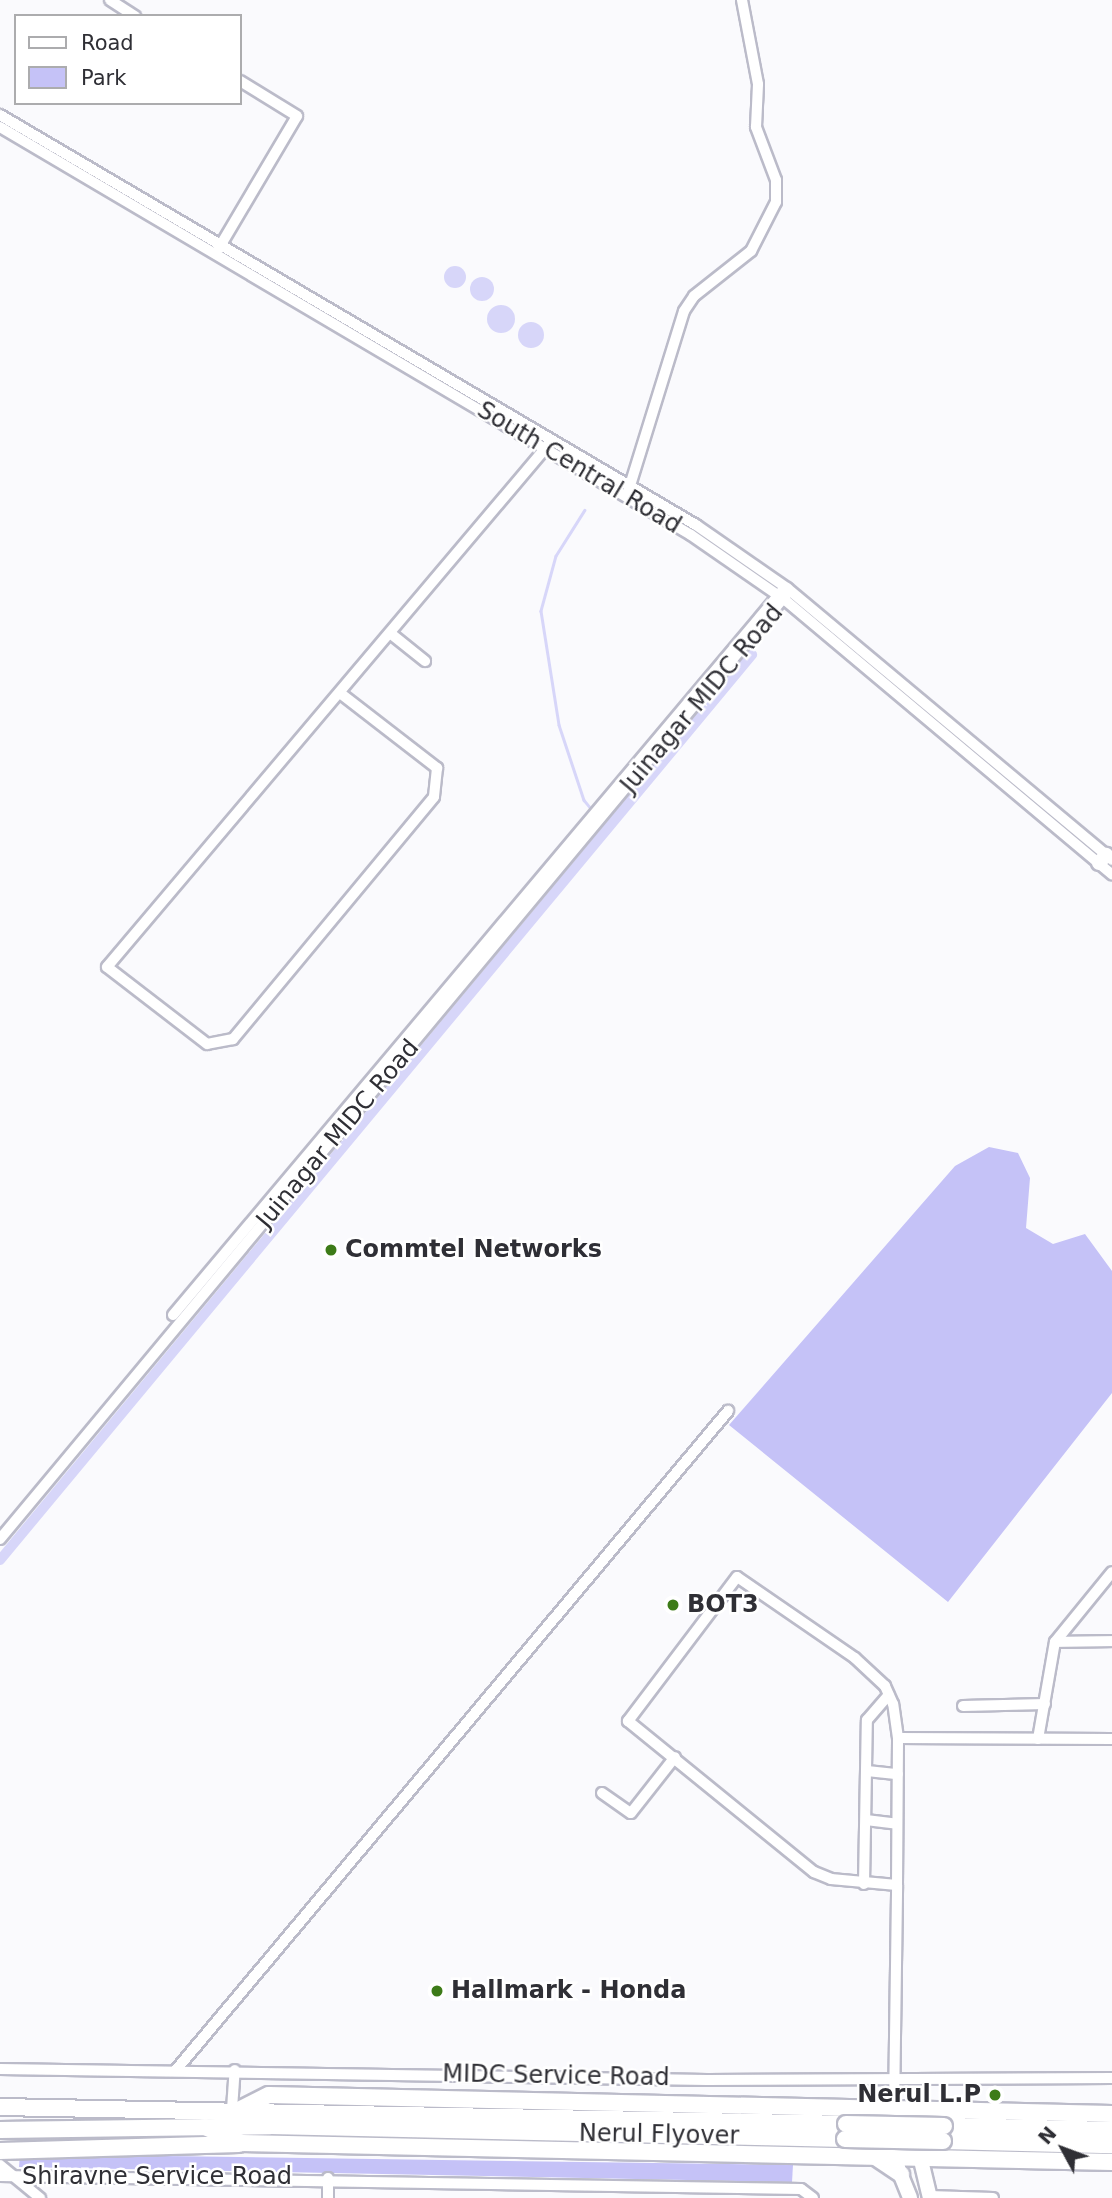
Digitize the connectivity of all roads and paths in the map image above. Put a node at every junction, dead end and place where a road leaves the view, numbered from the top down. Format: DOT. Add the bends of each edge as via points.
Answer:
graph roads {
  1 [pos="110,0"];
  2 [pos="742,0"];
  3 [pos="132,14"];
  4 [pos="242,82"];
  5 [pos="0,115"];
  6 [pos="0,127"];
  7 [pos="218,249"];
  8 [pos="549,444"];
  9 [pos="629,491"];
  10 [pos="783,594"];
  11 [pos="390,633"];
  12 [pos="425,661"];
  13 [pos="340,693"];
  14 [pos="602,809"];
  15 [pos="1106,859"];
  16 [pos="1112,874"];
  17 [pos="249,1232"];
  18 [pos="173,1315"];
  19 [pos="728,1411"];
  20 [pos="0,1539"];
  21 [pos="1112,1572"];
  22 [pos="1112,1641"];
  23 [pos="1055,1642"];
  24 [pos="889,1695"];
  25 [pos="1045,1704"];
  26 [pos="963,1706"];
  27 [pos="898,1738"];
  28 [pos="1038,1739"];
  29 [pos="1112,1739"];
  30 [pos="674,1757"];
  31 [pos="867,1771"];
  32 [pos="898,1774"];
  33 [pos="602,1793"];
  34 [pos="866,1820"];
  35 [pos="897,1824"];
  36 [pos="864,1884"];
  37 [pos="897,1885"];
  38 [pos="0,2069"];
  39 [pos="176,2070"];
  40 [pos="234,2070"];
  41 [pos="895,2076"];
  42 [pos="1112,2078"];
  43 [pos="0,2107"];
  44 [pos="236,2109"];
  45 [pos="895,2109"];
  46 [pos="1112,2114"];
  47 [pos="205,2127"];
  48 [pos="0,2130"];
  49 [pos="1112,2130"];
  50 [pos="846,2132"];
  51 [pos="943,2142"];
  52 [pos="242,2143"];
  53 [pos="1112,2145"];
  54 [pos="0,2150"];
  55 [pos="881,2156"];
  56 [pos="1112,2162"];
  57 [pos="917,2163"];
  58 [pos="0,2165"];
  59 [pos="901,2174"];
  60 [pos="6,2176"];
  61 [pos="328,2178"];
  62 [pos="677,2186"];
  63 [pos="929,2197"];
  64 [pos="40,2198"];
  65 [pos="328,2198"];
  66 [pos="677,2198"];
  67 [pos="813,2198"];
  68 [pos="910,2198"];
  69 [pos="993,2198"];
  1 -- 3 [label="street"];
  2 -- 9 [label="street" via="758,84 756,127 776,180 776,202 751,251 694,296 684,311"];
  4 -- 7 [label="street" via="297,116"];
  5 -- 7 [label="street, South Central Road"];
  6 -- 7 [label="street, South Central Road"];
  7 -- 8 [label="street, South Central Road"];
  8 -- 9 [label="street, South Central Road"];
  8 -- 11 [label="street"];
  9 -- 10 [label="street, South Central Road"];
  10 -- 14 [label="street, Juinagar MIDC Road"];
  10 -- 15 [label="street, South Central Road"];
  11 -- 12 [label="street"];
  11 -- 13 [label="street"];
  13 -- 13 [label="street" via="107,967 207,1044 233,1040 434,797 437,768"];
  14 -- 17 [label="street, Juinagar MIDC Road" via="590,815"];
  14 -- 17 [label="street, Juinagar MIDC Road" via="597,825"];
  15 -- 16 [label="street, South Central Road"];
  17 -- 18 [label="street, Juinagar MIDC Road"];
  17 -- 20 [label="street, Juinagar MIDC Road"];
  19 -- 39 [label="street"];
  21 -- 23 [label="street"];
  22 -- 23 [label="street"];
  23 -- 25 [label="street"];
  24 -- 27 [label="street"];
  24 -- 30 [label="street" via="855,1658 737,1577 628,1721"];
  24 -- 31 [label="street" via="867,1720"];
  25 -- 26 [label="street"];
  25 -- 28 [label="street"];
  27 -- 28 [label="street"];
  27 -- 32 [label="street"];
  28 -- 29 [label="street"];
  30 -- 33 [label="street" via="631,1813"];
  30 -- 36 [label="street" via="799,1862 831,1879"];
  31 -- 32 [label="street"];
  31 -- 34 [label="street"];
  32 -- 35 [label="street"];
  34 -- 35 [label="street"];
  34 -- 36 [label="street"];
  35 -- 37 [label="street"];
  36 -- 37 [label="street"];
  37 -- 41 [label="street"];
  38 -- 39 [label="street, MIDC Service Road"];
  39 -- 40 [label="street, MIDC Service Road"];
  40 -- 41 [label="street, MIDC Service Road" via="707,2080"];
  40 -- 44 [label="street"];
  41 -- 42 [label="street, MIDC Service Road"];
  41 -- 45 [label="street"];
  43 -- 44 [label="highway, Nerul Flyover"];
  44 -- 45 [label="highway" via="269,2095"];
  44 -- 50 [label="highway, Nerul Flyover"];
  45 -- 46 [label="highway"];
  45 -- 55 [label="main road" via="876,2133"];
  45 -- 57 [label="main road" via="915,2122"];
  47 -- 48 [label="highway, Nerul Flyover"];
  47 -- 50 [label="highway, Nerul Flyover"];
  47 -- 52 [label="highway"];
  49 -- 51 [label="highway, Nerul Flyover"];
  50 -- 51 [label="highway, Nerul Flyover, bridge"];
  51 -- 53 [label="highway, Nerul Flyover"];
  51 -- 56 [label="highway"];
  51 -- 57 [label="highway"];
  52 -- 54 [label="highway"];
  52 -- 55 [label="highway"];
  54 -- 60 [label="street"];
  55 -- 57 [label="highway"];
  55 -- 59 [label="highway"];
  57 -- 63 [label="main road"];
  58 -- 60 [label="street"];
  59 -- 68 [label="main road"];
  60 -- 61 [label="street, Shiravne Service Road"];
  60 -- 64 [label="street"];
  61 -- 62 [label="street, Shiravne Service Road"];
  61 -- 65 [label="street"];
  62 -- 66 [label="street"];
  62 -- 67 [label="street, Shiravne Service Road" via="801,2189"];
  63 -- 69 [label="street"];
}
